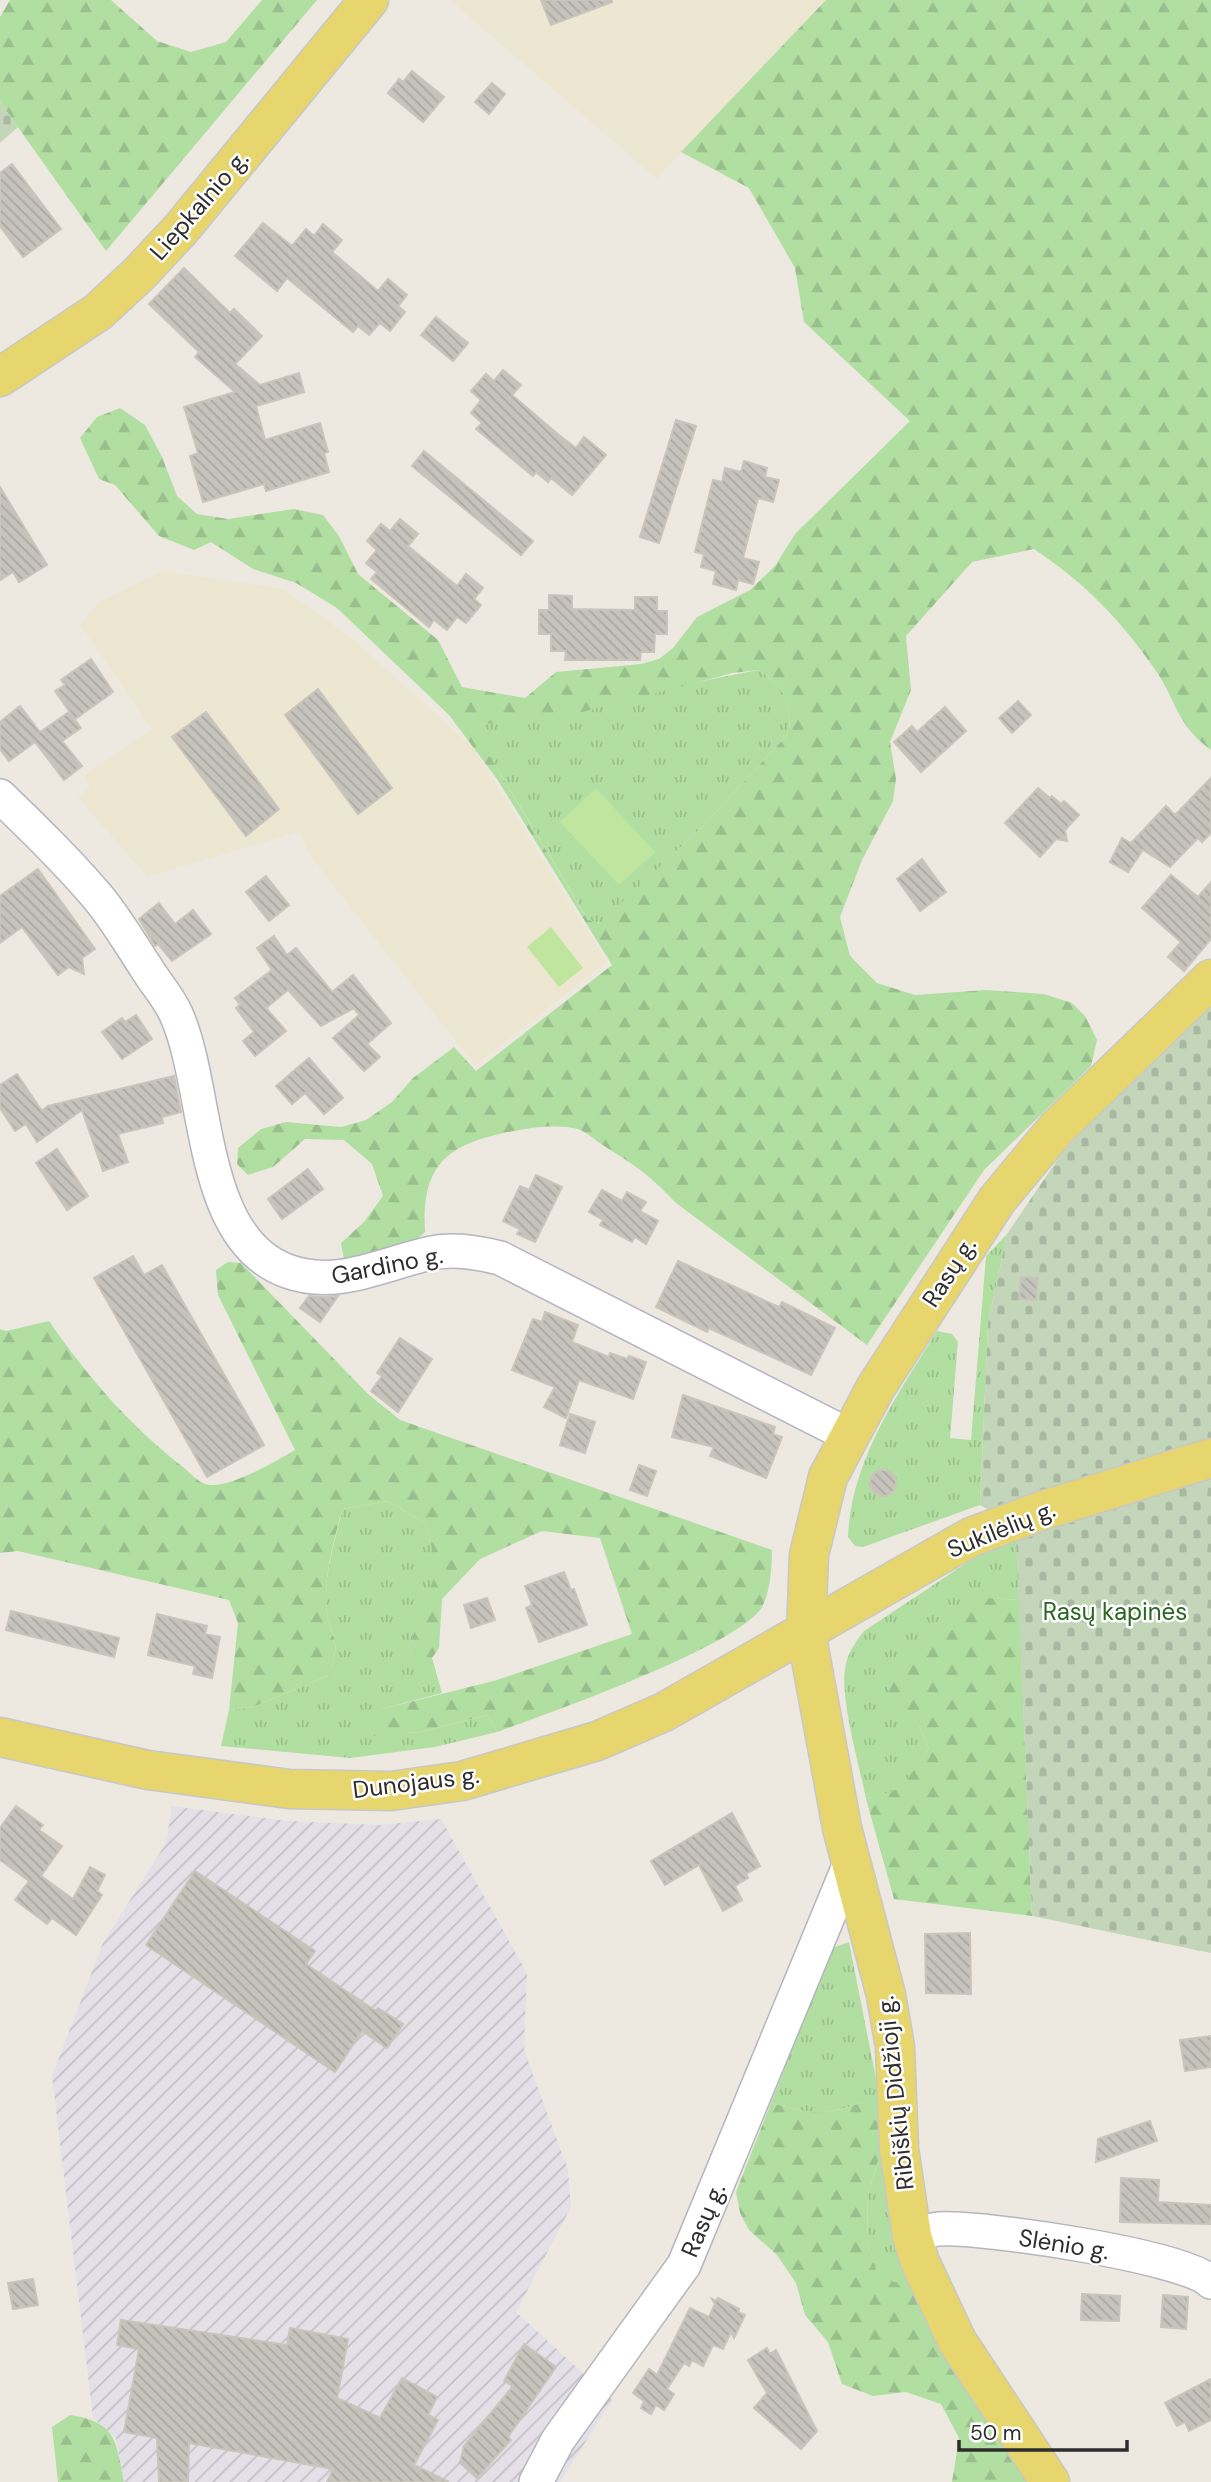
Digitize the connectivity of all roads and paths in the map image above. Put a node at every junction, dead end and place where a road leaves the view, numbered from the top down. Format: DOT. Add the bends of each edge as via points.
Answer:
graph roads {
  1 [pos="369,0"];
  2 [pos="0,377"];
  3 [pos="0,796"];
  4 [pos="1211,979"];
  5 [pos="850,1436"];
  6 [pos="1211,1458"];
  7 [pos="806,1632"];
  8 [pos="0,1737"];
  9 [pos="851,1861"];
  10 [pos="868,1925"];
  11 [pos="820,1932"];
  12 [pos="912,2236"];
  13 [pos="1208,2276"];
  14 [pos="536,2482"];
  15 [pos="1050,2482"];
  1 -- 2 [label="main road, Liepkalnio g." via="139,274 98,312"];
  3 -- 5 [label="street, Gardino g." via="98,897 175,1011 190,1049 219,1189 235,1227 258,1255 288,1271 321,1278 365,1274 428,1254 468,1250 500,1258"];
  4 -- 5 [label="main road, Rasų g." via="1028,1160 922,1312"];
  5 -- 7 [label="main road, Rasų g." via="828,1477 812,1542"];
  6 -- 7 [label="main road, Sukilėlių g." via="971,1537"];
  7 -- 8 [label="main road, Dunojaus g." via="664,1712 597,1741 462,1781 391,1791 303,1790 211,1781"];
  7 -- 9 [label="main road, Ribiškių Didžioji g."];
  9 -- 10 [label="main road, Ribiškių Didžioji g."];
  9 -- 11 [label="street, Rasų g."];
  10 -- 11 [label="street"];
  10 -- 12 [label="main road, Ribiškių Didžioji g." via="895,2046 899,2149"];
  11 -- 14 [label="street, Rasų g." via="684,2265 558,2440"];
  12 -- 13 [label="street, Slėnio g." via="937,2229 1069,2242"];
  12 -- 15 [label="main road, Ribiškių Didžioji g." via="957,2341"];
}
